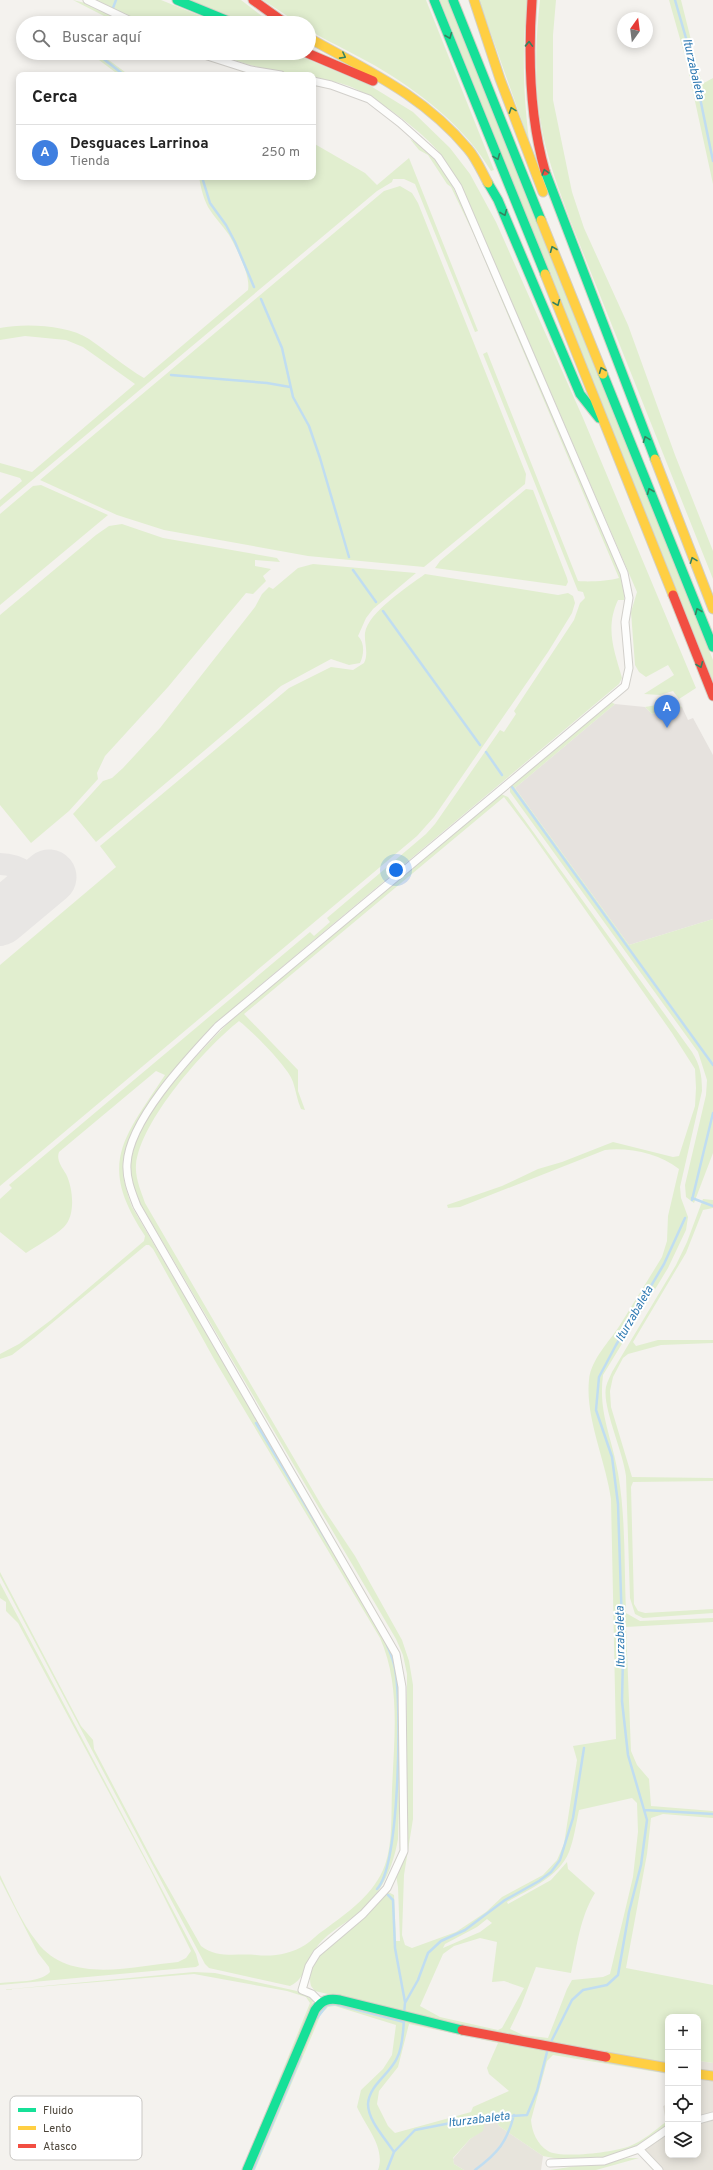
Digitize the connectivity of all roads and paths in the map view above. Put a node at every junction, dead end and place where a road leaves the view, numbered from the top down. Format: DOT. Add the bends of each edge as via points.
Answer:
graph roads {
  1 [pos="88,0"];
  2 [pos="177,0"];
  3 [pos="252,0"];
  4 [pos="434,0"];
  5 [pos="453,0"];
  6 [pos="474,0"];
  7 [pos="532,0"];
  8 [pos="121,16"];
  9 [pos="216,16"];
  10 [pos="275,16"];
  11 [pos="316,42"];
  12 [pos="316,57"];
  13 [pos="220,60"];
  14 [pos="263,72"];
  15 [pos="316,82"];
  16 [pos="454,133"];
  17 [pos="638,418"];
  18 [pos="609,433"];
  19 [pos="713,609"];
  20 [pos="713,647"];
  21 [pos="713,696"];
  22 [pos="320,2002"];
  23 [pos="665,2067"];
  24 [pos="701,2074"];
  25 [pos="713,2076"];
  26 [pos="713,2116"];
  27 [pos="701,2119"];
  28 [pos="665,2132"];
  29 [pos="639,2149"];
  30 [pos="550,2163"];
  31 [pos="247,2170"];
  32 [pos="659,2170"];
  1 -- 8 [label="street"];
  2 -- 9 [label="main road"];
  3 -- 10 [label="main road"];
  4 -- 18 [label="main road, one-way"];
  20 -- 5 [label="main road, one-way"];
  17 -- 6 [label="main road, one-way" via="536,174 500,79"];
  17 -- 7 [label="main road, one-way" via="541,161 531,108 529,80"];
  11 -- 16 [label="main road, one-way" via="403,90 439,117"];
  12 -- 16 [label="main road" via="378,84"];
  13 -- 14 [label="street"];
  15 -- 22 [label="street" via="369,99 400,122 438,157 458,187 624,573 629,598 625,622 629,668 625,686 218,1026 168,1084 137,1130 129,1148 126,1165 137,1206 396,1654 402,1687 404,1851 387,1888 363,1914 317,1953 309,1966 302,1990 312,1994"];
  16 -- 18 [label="main road, one-way" via="473,156 498,200 580,394"];
  19 -- 17 [label="main road, one-way"];
  18 -- 21 [label="main road, one-way"];
  22 -- 23 [label="main road" via="332,1998 484,2034"];
  22 -- 31 [label="main road"];
  24 -- 25 [label="main road"];
  26 -- 27 [label="street"];
  28 -- 29 [label="street"];
  29 -- 30 [label="street" via="604,2161"];
  29 -- 32 [label="street"];
}
